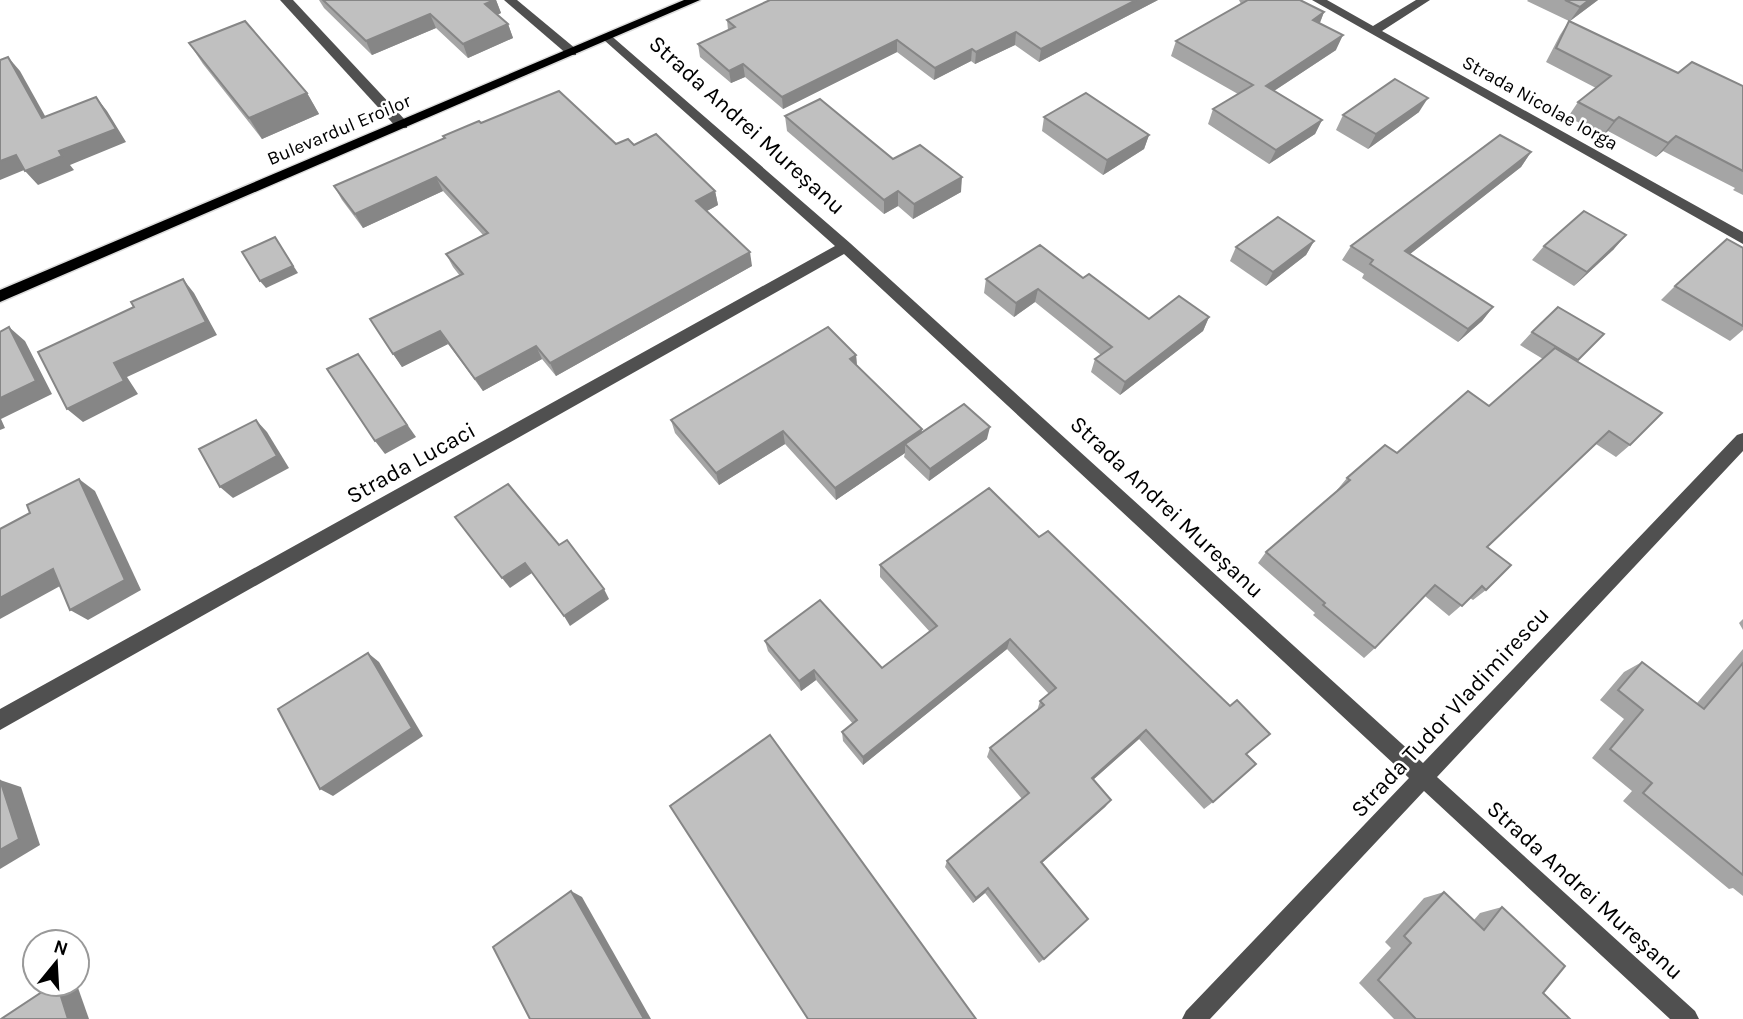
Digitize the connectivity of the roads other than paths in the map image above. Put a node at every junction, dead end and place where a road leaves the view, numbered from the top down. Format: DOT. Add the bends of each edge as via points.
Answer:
graph roads {
  1 [pos="286,0"];
  2 [pos="510,0"];
  3 [pos="694,0"];
  4 [pos="1318,0"];
  5 [pos="1424,0"];
  6 [pos="1373,31"];
  7 [pos="608,37"];
  8 [pos="572,52"];
  9 [pos="401,125"];
  10 [pos="1743,239"];
  11 [pos="845,247"];
  12 [pos="0,296"];
  13 [pos="1743,440"];
  14 [pos="0,720"];
  15 [pos="1424,778"];
  16 [pos="1194,1019"];
  17 [pos="1687,1019"];
  1 -- 9 [label="street"];
  2 -- 8 [label="street"];
  3 -- 7 [label="main road, Bulevardul Eroilor"];
  4 -- 6 [label="street, Strada Nicolae Iorga"];
  5 -- 6 [label="street"];
  6 -- 10 [label="street, Strada Nicolae Iorga"];
  7 -- 8 [label="main road, Bulevardul Eroilor"];
  7 -- 11 [label="street, Strada Andrei Mureșanu"];
  8 -- 9 [label="main road, Bulevardul Eroilor"];
  9 -- 12 [label="main road, Bulevardul Eroilor"];
  11 -- 14 [label="street, Strada Lucaci"];
  11 -- 15 [label="street, Strada Andrei Mureșanu"];
  13 -- 15 [label="street, Strada Tudor Vladimirescu"];
  15 -- 16 [label="street, Strada Tudor Vladimirescu"];
  15 -- 17 [label="street, Strada Andrei Mureșanu"];
}
